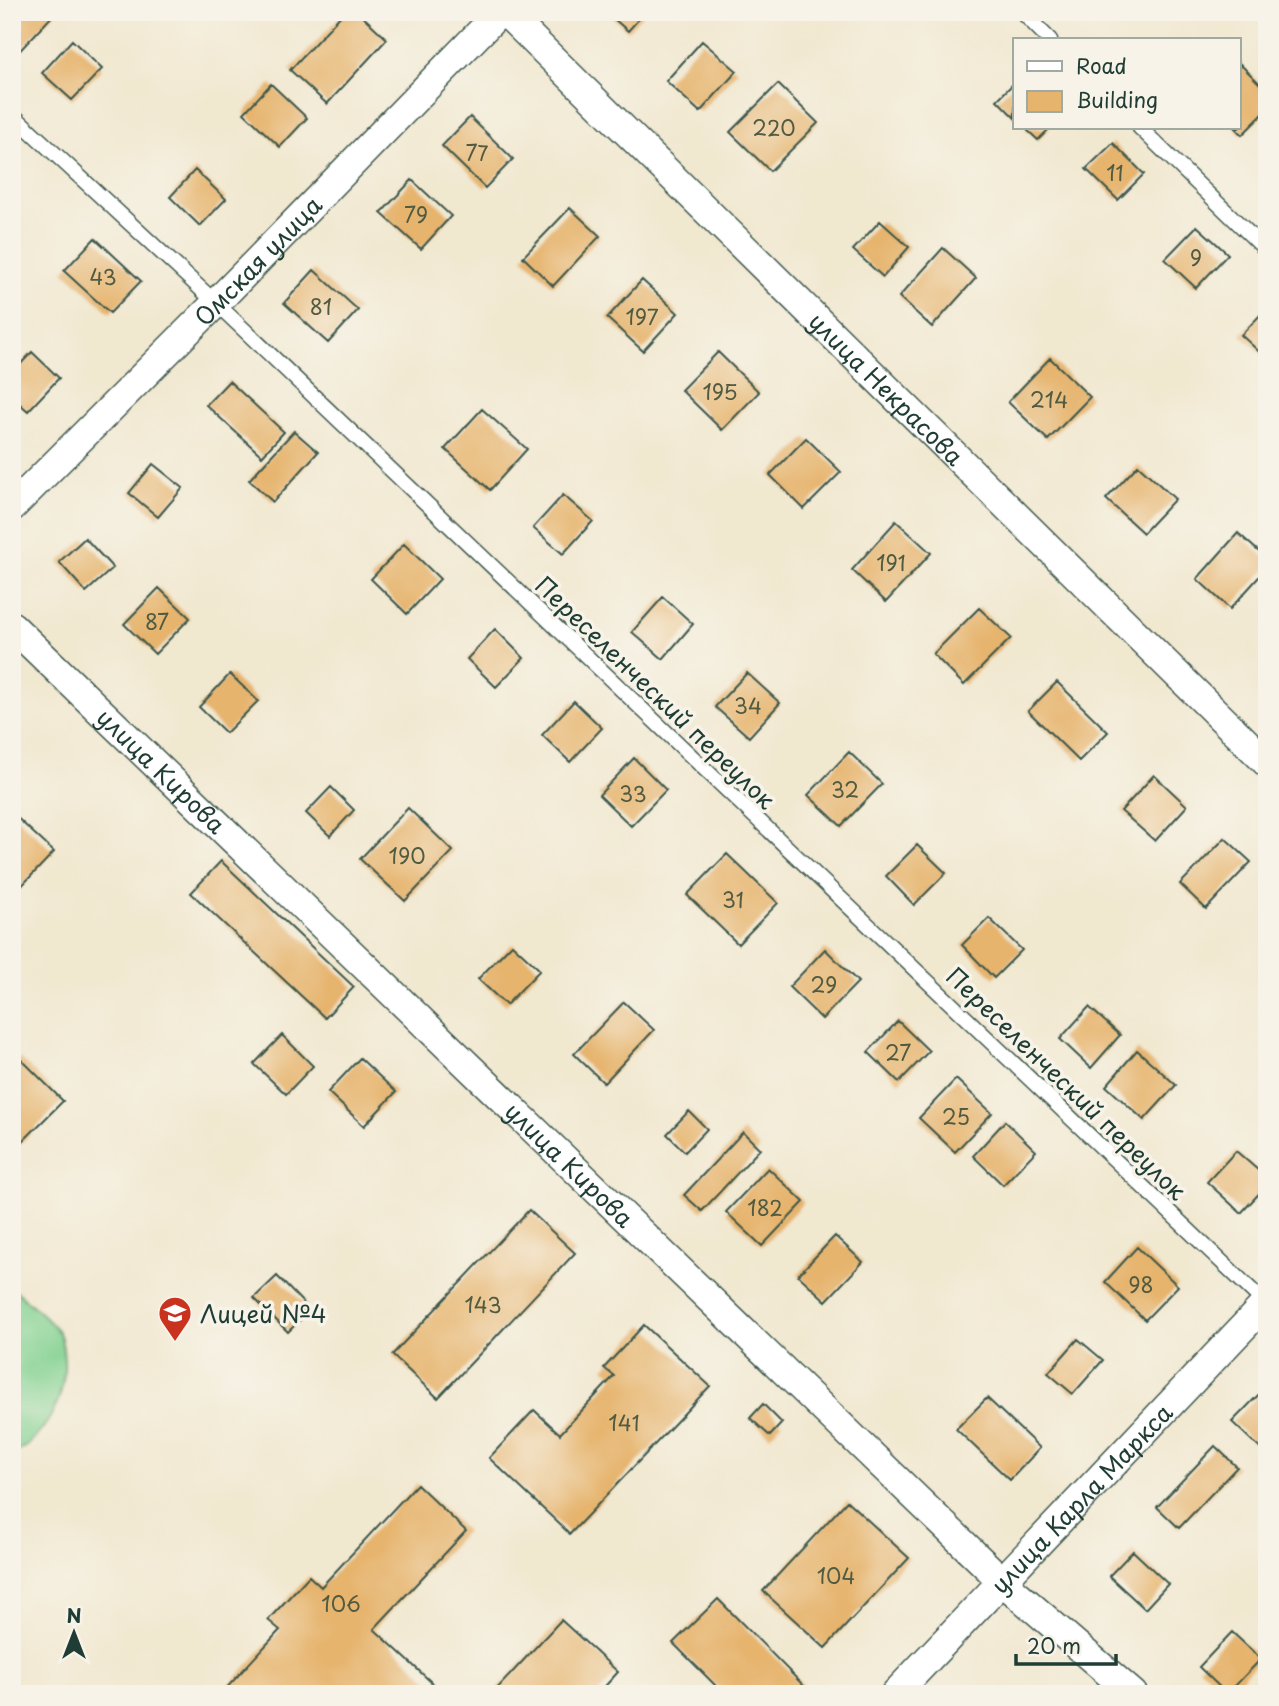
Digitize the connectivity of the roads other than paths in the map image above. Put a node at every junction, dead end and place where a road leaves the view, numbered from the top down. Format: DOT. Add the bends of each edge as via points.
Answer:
graph roads {
  1 [pos="503,12"];
  2 [pos="1022,12"];
  3 [pos="1048,38"];
  4 [pos="12,114"];
  5 [pos="1142,130"];
  6 [pos="1267,251"];
  7 [pos="216,303"];
  8 [pos="12,507"];
  9 [pos="12,626"];
  10 [pos="1267,763"];
  11 [pos="1266,1304"];
  12 [pos="1002,1581"];
  13 [pos="895,1694"];
  14 [pos="1133,1694"];
  1 -- 7 [label="street, Омская улица"];
  1 -- 10 [label="street, улица Некрасова"];
  2 -- 3 [label="lane"];
  4 -- 7 [label="lane, Переселенческий переулок"];
  5 -- 6 [label="lane"];
  7 -- 8 [label="street, Омская улица"];
  7 -- 11 [label="lane, Переселенческий переулок"];
  9 -- 12 [label="street, улица Кирова"];
  11 -- 12 [label="street, улица Карла Маркса"];
  12 -- 13 [label="street, улица Карла Маркса"];
  12 -- 14 [label="street, улица Кирова"];
}
